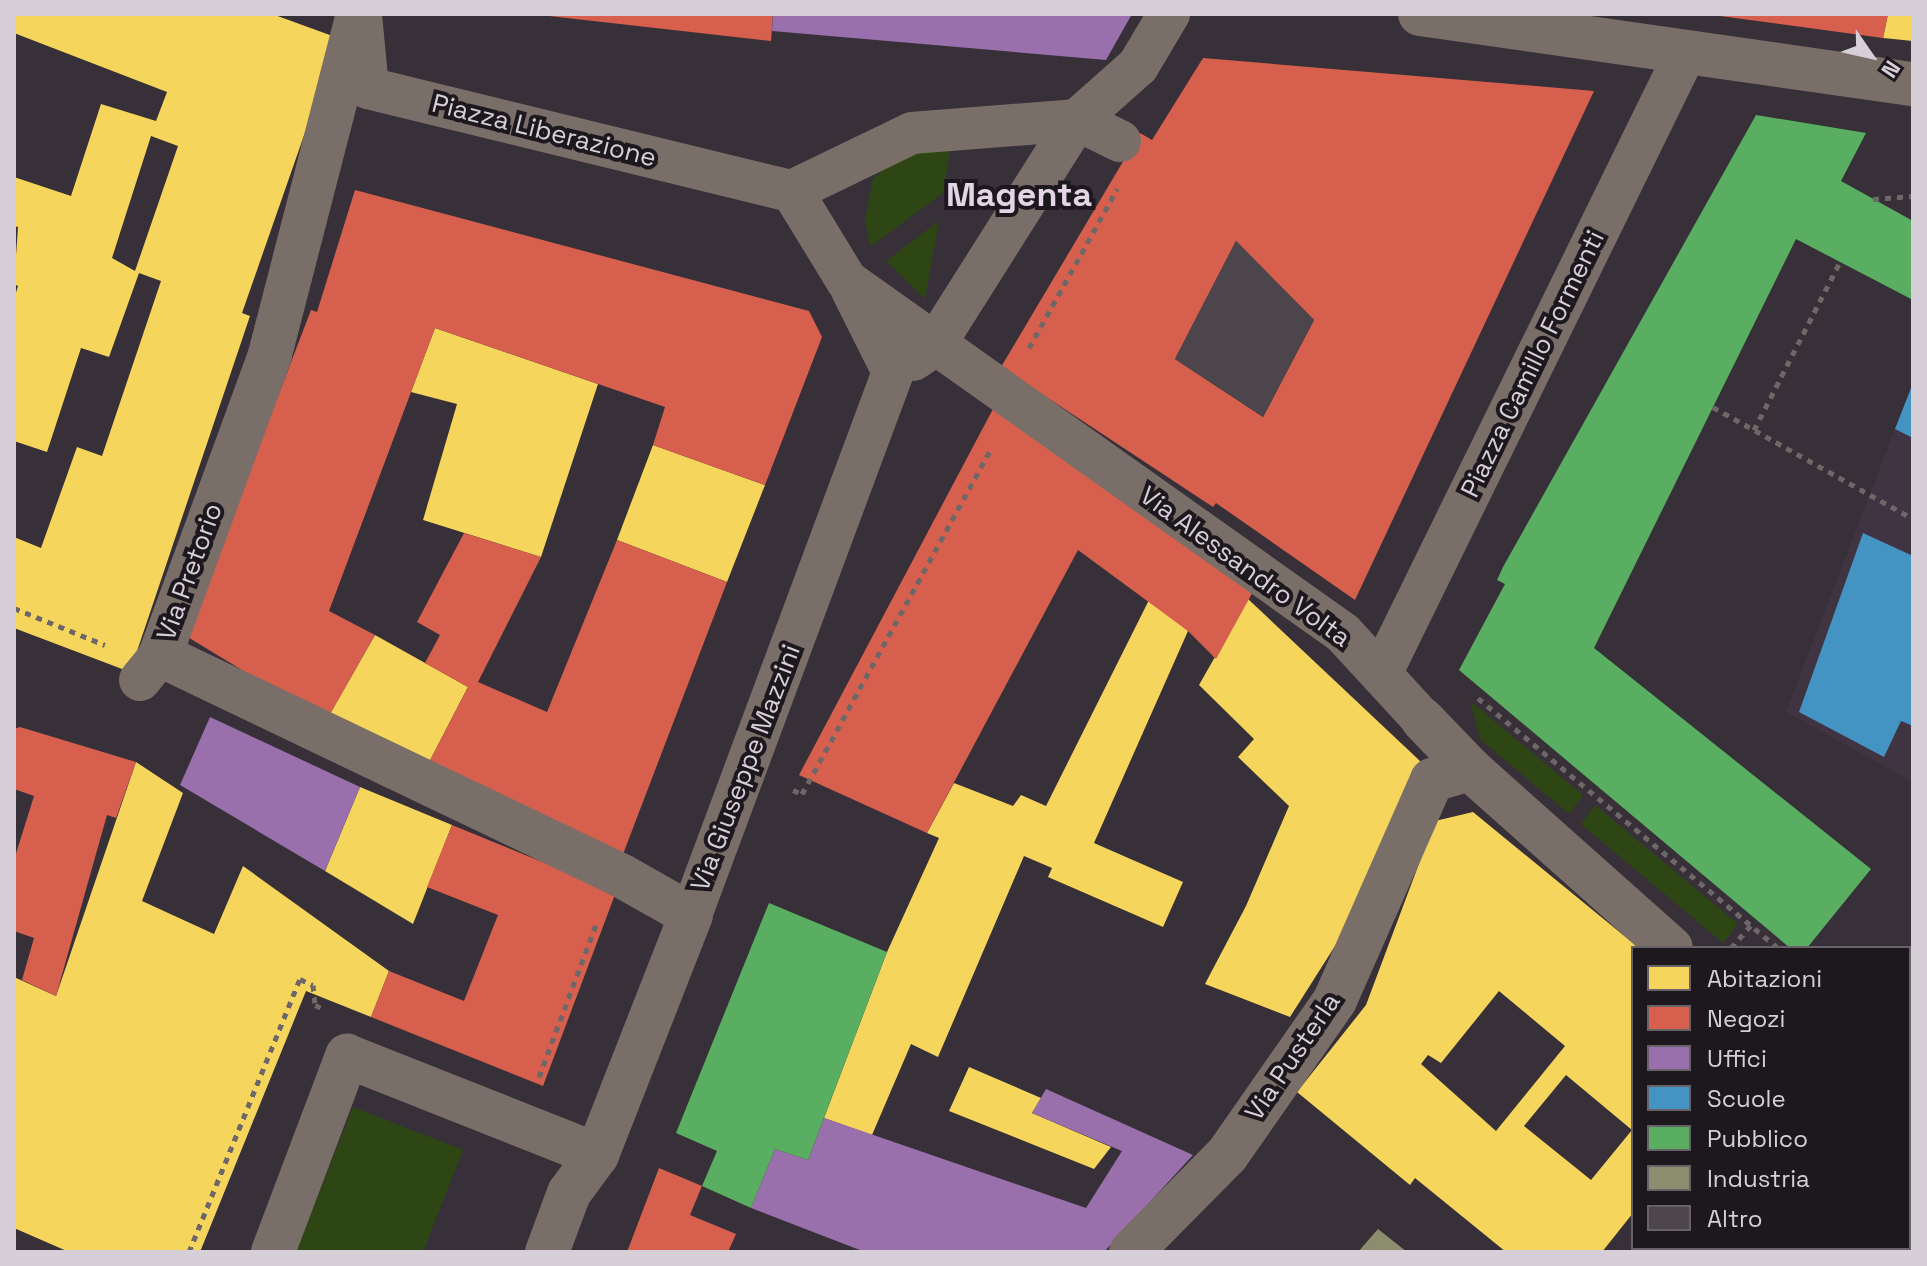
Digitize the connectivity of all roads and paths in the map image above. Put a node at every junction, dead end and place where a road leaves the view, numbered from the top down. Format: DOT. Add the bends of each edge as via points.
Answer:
graph roads {
  1 [pos="1169,14"];
  2 [pos="1420,14"];
  3 [pos="359,15"];
  4 [pos="1685,54"];
  5 [pos="1913,84"];
  6 [pos="1077,120"];
  7 [pos="1122,160"];
  8 [pos="792,191"];
  9 [pos="1913,196"];
  10 [pos="1873,199"];
  11 [pos="1840,262"];
  12 [pos="847,281"];
  13 [pos="934,346"];
  14 [pos="1021,363"];
  15 [pos="893,372"];
  16 [pos="1713,407"];
  17 [pos="1754,430"];
  18 [pos="1000,432"];
  19 [pos="1913,519"];
  20 [pos="14,608"];
  21 [pos="139,662"];
  22 [pos="1381,674"];
  23 [pos="1483,702"];
  24 [pos="1423,720"];
  25 [pos="1470,769"];
  26 [pos="810,779"];
  27 [pos="691,915"];
  28 [pos="597,919"];
  29 [pos="1751,925"];
  30 [pos="1669,946"];
  31 [pos="1733,946"];
  32 [pos="1776,946"];
  33 [pos="311,993"];
  34 [pos="537,1083"];
  35 [pos="597,1155"];
  36 [pos="189,1252"];
  37 [pos="273,1252"];
  38 [pos="547,1252"];
  39 [pos="1131,1252"];
  1 -- 6 [label="street" via="1138,66"];
  2 -- 4 [label="street"];
  3 -- 8 [label="street, Piazza Liberazione" via="368,88"];
  3 -- 21 [label="street, Via Pretorio" via="270,355"];
  4 -- 5 [label="street"];
  4 -- 22 [label="street, Piazza Camillo Formenti"];
  6 -- 7 [label="street"];
  6 -- 8 [label="street" via="912,133"];
  6 -- 13 [label="street"];
  7 -- 14 [label="path"];
  8 -- 12 [label="street"];
  9 -- 10 [label="path"];
  11 -- 17 [label="path"];
  12 -- 13 [label="street"];
  12 -- 15 [label="street"];
  13 -- 15 [label="street"];
  13 -- 22 [label="street, Via Alessandro Volta" via="1343,633"];
  15 -- 27 [label="street, Via Giuseppe Mazzini"];
  16 -- 17 [label="path"];
  17 -- 19 [label="path"];
  18 -- 26 [label="path"];
  20 -- 21 [label="path"];
  21 -- 27 [label="street, Via Pretorio" via="622,876"];
  22 -- 24 [label="street, Via Alessandro Volta"];
  23 -- 29 [label="path"];
  24 -- 25 [label="street, Via Alessandro Volta"];
  25 -- 30 [label="street, Via Alessandro Volta"];
  25 -- 39 [label="street, Via Pusterla" via="1432,780 1335,1000 1227,1155"];
  27 -- 35 [label="street, Via Giuseppe Mazzini"];
  28 -- 34 [label="path"];
  29 -- 31 [label="path"];
  29 -- 32 [label="path"];
  33 -- 36 [label="path" via="313,985 300,979"];
  35 -- 37 [label="street" via="347,1056"];
  35 -- 38 [label="street, Via Giuseppe Mazzini" via="569,1193"];
}
